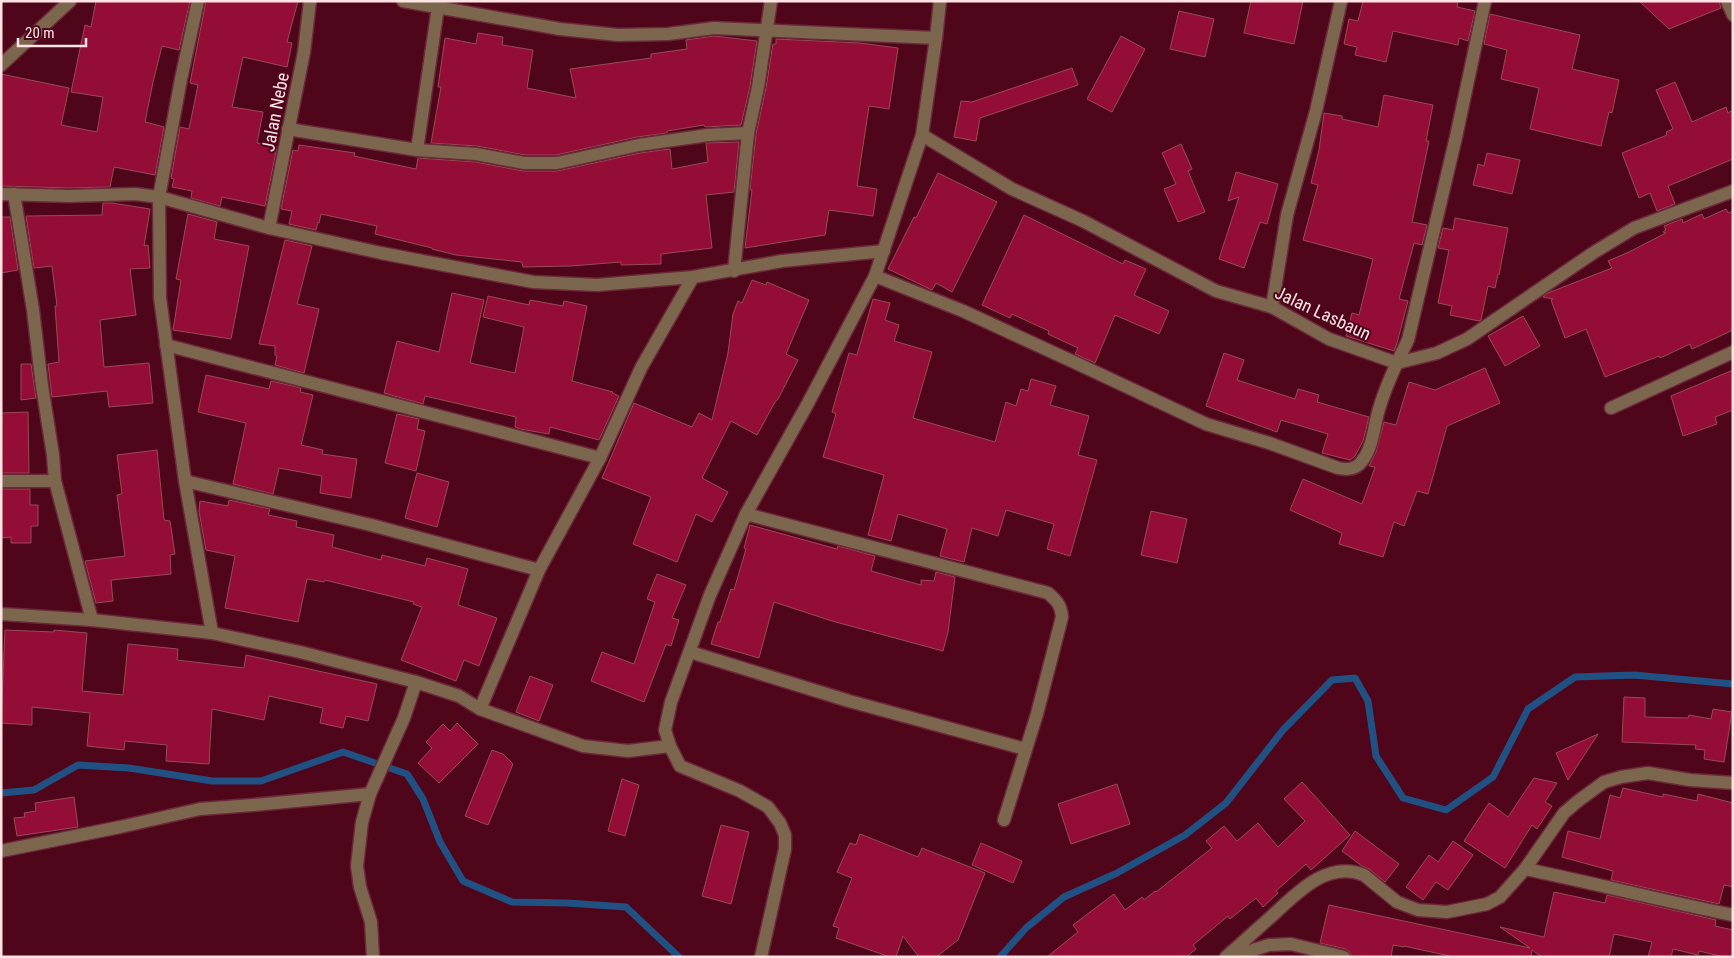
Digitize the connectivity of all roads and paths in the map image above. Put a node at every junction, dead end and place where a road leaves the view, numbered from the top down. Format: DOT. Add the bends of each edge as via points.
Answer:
graph roads {
  1 [pos="70,1"];
  2 [pos="198,1"];
  3 [pos="310,1"];
  4 [pos="403,1"];
  5 [pos="771,1"];
  6 [pos="940,1"];
  7 [pos="1341,1"];
  8 [pos="1485,1"];
  9 [pos="1727,1"];
  10 [pos="438,8"];
  11 [pos="1733,15"];
  12 [pos="767,30"];
  13 [pos="936,38"];
  14 [pos="1,65"];
  15 [pos="288,129"];
  16 [pos="748,133"];
  17 [pos="922,135"];
  18 [pos="418,150"];
  19 [pos="1733,191"];
  20 [pos="8,194"];
  21 [pos="160,197"];
  22 [pos="270,228"];
  23 [pos="884,250"];
  24 [pos="734,271"];
  25 [pos="875,276"];
  26 [pos="693,277"];
  27 [pos="1272,307"];
  28 [pos="166,345"];
  29 [pos="1733,352"];
  30 [pos="1397,363"];
  31 [pos="1611,408"];
  32 [pos="600,458"];
  33 [pos="1,481"];
  34 [pos="185,481"];
  35 [pos="55,482"];
  36 [pos="746,514"];
  37 [pos="539,570"];
  38 [pos="1,614"];
  39 [pos="92,620"];
  40 [pos="212,633"];
  41 [pos="690,652"];
  42 [pos="416,682"];
  43 [pos="480,709"];
  44 [pos="670,746"];
  45 [pos="1025,749"];
  46 [pos="1733,783"];
  47 [pos="370,794"];
  48 [pos="1004,820"];
  49 [pos="1,851"];
  50 [pos="1525,869"];
  51 [pos="1733,915"];
  52 [pos="1252,953"];
  53 [pos="373,957"];
  54 [pos="761,957"];
  55 [pos="1226,957"];
  56 [pos="1231,957"];
  57 [pos="1344,957"];
  1 -- 14 [label="street"];
  2 -- 21 [label="street"];
  3 -- 15 [label="street, Jalan Nebe" via="304,52"];
  4 -- 10 [label="street"];
  5 -- 12 [label="street"];
  6 -- 13 [label="street"];
  7 -- 27 [label="street" via="1316,111 1287,215"];
  8 -- 30 [label="street" via="1408,340"];
  9 -- 11 [label="street"];
  10 -- 12 [label="street" via="560,29 618,35 668,34 714,28"];
  10 -- 18 [label="street"];
  12 -- 13 [label="street"];
  12 -- 16 [label="street"];
  13 -- 17 [label="street"];
  15 -- 18 [label="street"];
  15 -- 22 [label="street, Jalan Nebe"];
  16 -- 18 [label="street" via="708,135 557,163 524,163 476,154"];
  16 -- 24 [label="street"];
  17 -- 23 [label="street"];
  17 -- 27 [label="street, Jalan Lasbaun" via="1012,189 1082,221 1216,291"];
  19 -- 30 [label="street" via="1634,228 1467,339 1437,353"];
  20 -- 21 [label="street" via="135,194"];
  20 -- 35 [label="street" via="33,310"];
  21 -- 22 [label="street"];
  21 -- 28 [label="street" via="160,298"];
  22 -- 26 [label="street" via="533,282 596,285"];
  23 -- 24 [label="street"];
  23 -- 25 [label="street"];
  24 -- 26 [label="street"];
  25 -- 30 [label="street" via="963,311 1206,424 1348,470 1364,460"];
  25 -- 36 [label="street"];
  26 -- 32 [label="street" via="640,368"];
  27 -- 30 [label="street, Jalan Lasbaun" via="1329,339"];
  28 -- 32 [label="street"];
  28 -- 34 [label="street"];
  29 -- 31 [label="street"];
  32 -- 37 [label="street"];
  33 -- 35 [label="street"];
  34 -- 37 [label="street" via="372,525"];
  34 -- 40 [label="street"];
  35 -- 39 [label="street"];
  36 -- 41 [label="street" via="710,596"];
  36 -- 45 [label="street" via="1048,593 1062,608 1062,617"];
  37 -- 43 [label="street"];
  38 -- 39 [label="street"];
  39 -- 40 [label="street"];
  40 -- 42 [label="street"];
  41 -- 44 [label="street" via="671,702 666,730"];
  41 -- 45 [label="street"];
  42 -- 43 [label="street" via="460,696"];
  42 -- 47 [label="street" via="404,718"];
  43 -- 44 [label="street" via="583,746 628,752"];
  44 -- 54 [label="street" via="680,766 740,791 768,807 780,823 785,835 785,849"];
  45 -- 48 [label="street"];
  46 -- 50 [label="street" via="1648,773 1604,782 1564,813"];
  47 -- 49 [label="street" via="200,809"];
  47 -- 53 [label="street" via="362,822 357,866 371,922"];
  50 -- 51 [label="street"];
  50 -- 55 [label="street" via="1500,897 1487,904 1447,912 1418,910 1397,902 1358,873 1345,871 1325,875 1306,885"];
  52 -- 56 [label="street"];
  52 -- 57 [label="street" via="1268,945 1291,944"];
}
